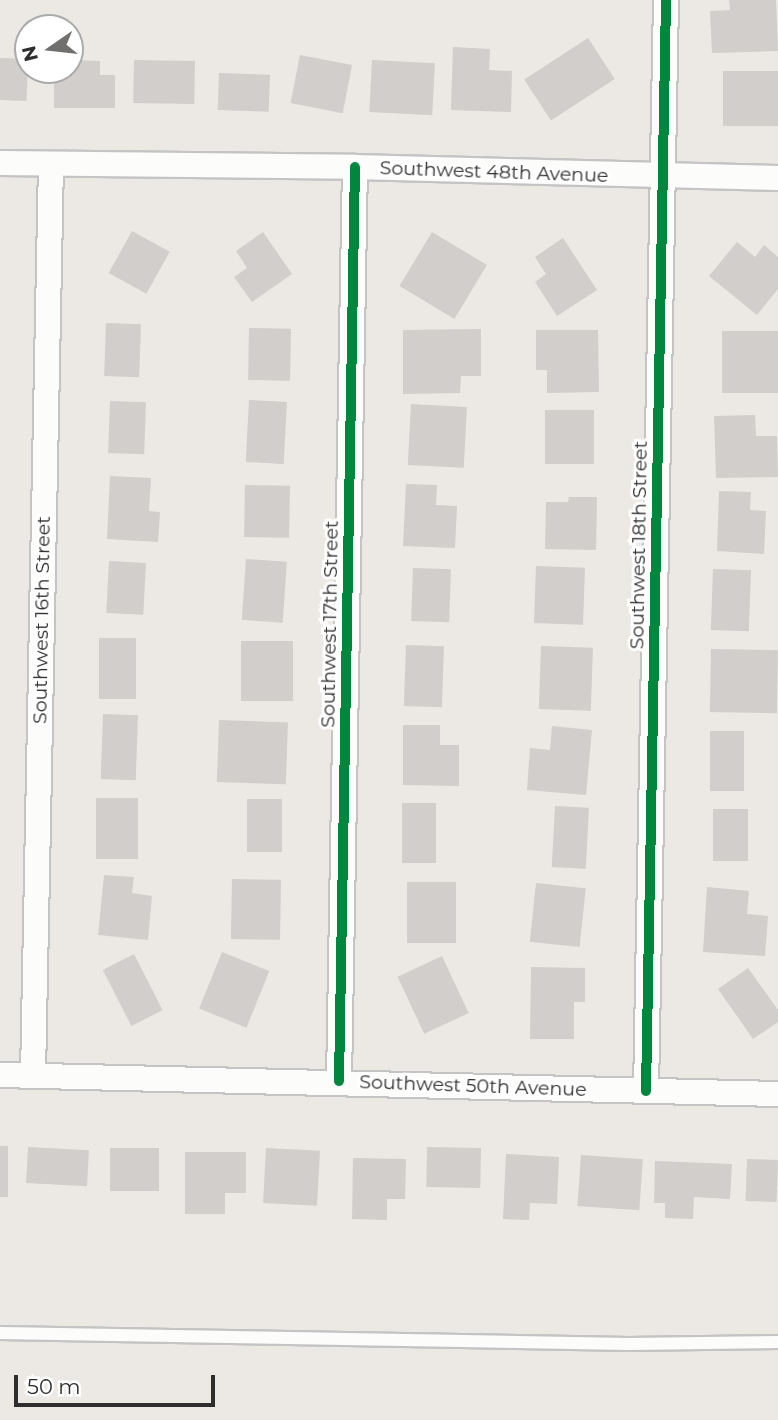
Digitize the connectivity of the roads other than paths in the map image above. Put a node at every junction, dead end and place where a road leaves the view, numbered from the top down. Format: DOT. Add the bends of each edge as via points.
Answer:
graph roads {
  1 [pos="666,0"];
  2 [pos="0,163"];
  3 [pos="51,165"];
  4 [pos="355,167"];
  5 [pos="664,177"];
  6 [pos="778,178"];
  7 [pos="0,1075"];
  8 [pos="33,1076"];
  9 [pos="339,1082"];
  10 [pos="646,1091"];
  11 [pos="778,1094"];
  12 [pos="0,1333"];
  13 [pos="778,1342"];
  1 -- 5 [label="street, Southwest 18th Street"];
  2 -- 3 [label="street, Southwest 48th Avenue"];
  3 -- 4 [label="street, Southwest 48th Avenue"];
  3 -- 8 [label="street, Southwest 16th Street"];
  4 -- 5 [label="street, Southwest 48th Avenue"];
  4 -- 9 [label="street, Southwest 17th Street"];
  5 -- 6 [label="street, Southwest 48th Avenue"];
  5 -- 10 [label="street, Southwest 18th Street"];
  7 -- 8 [label="street, Southwest 50th Avenue"];
  8 -- 9 [label="street, Southwest 50th Avenue"];
  9 -- 10 [label="street, Southwest 50th Avenue"];
  10 -- 11 [label="street, Southwest 50th Avenue"];
  12 -- 13 [label="lane" via="629,1344"];
}
